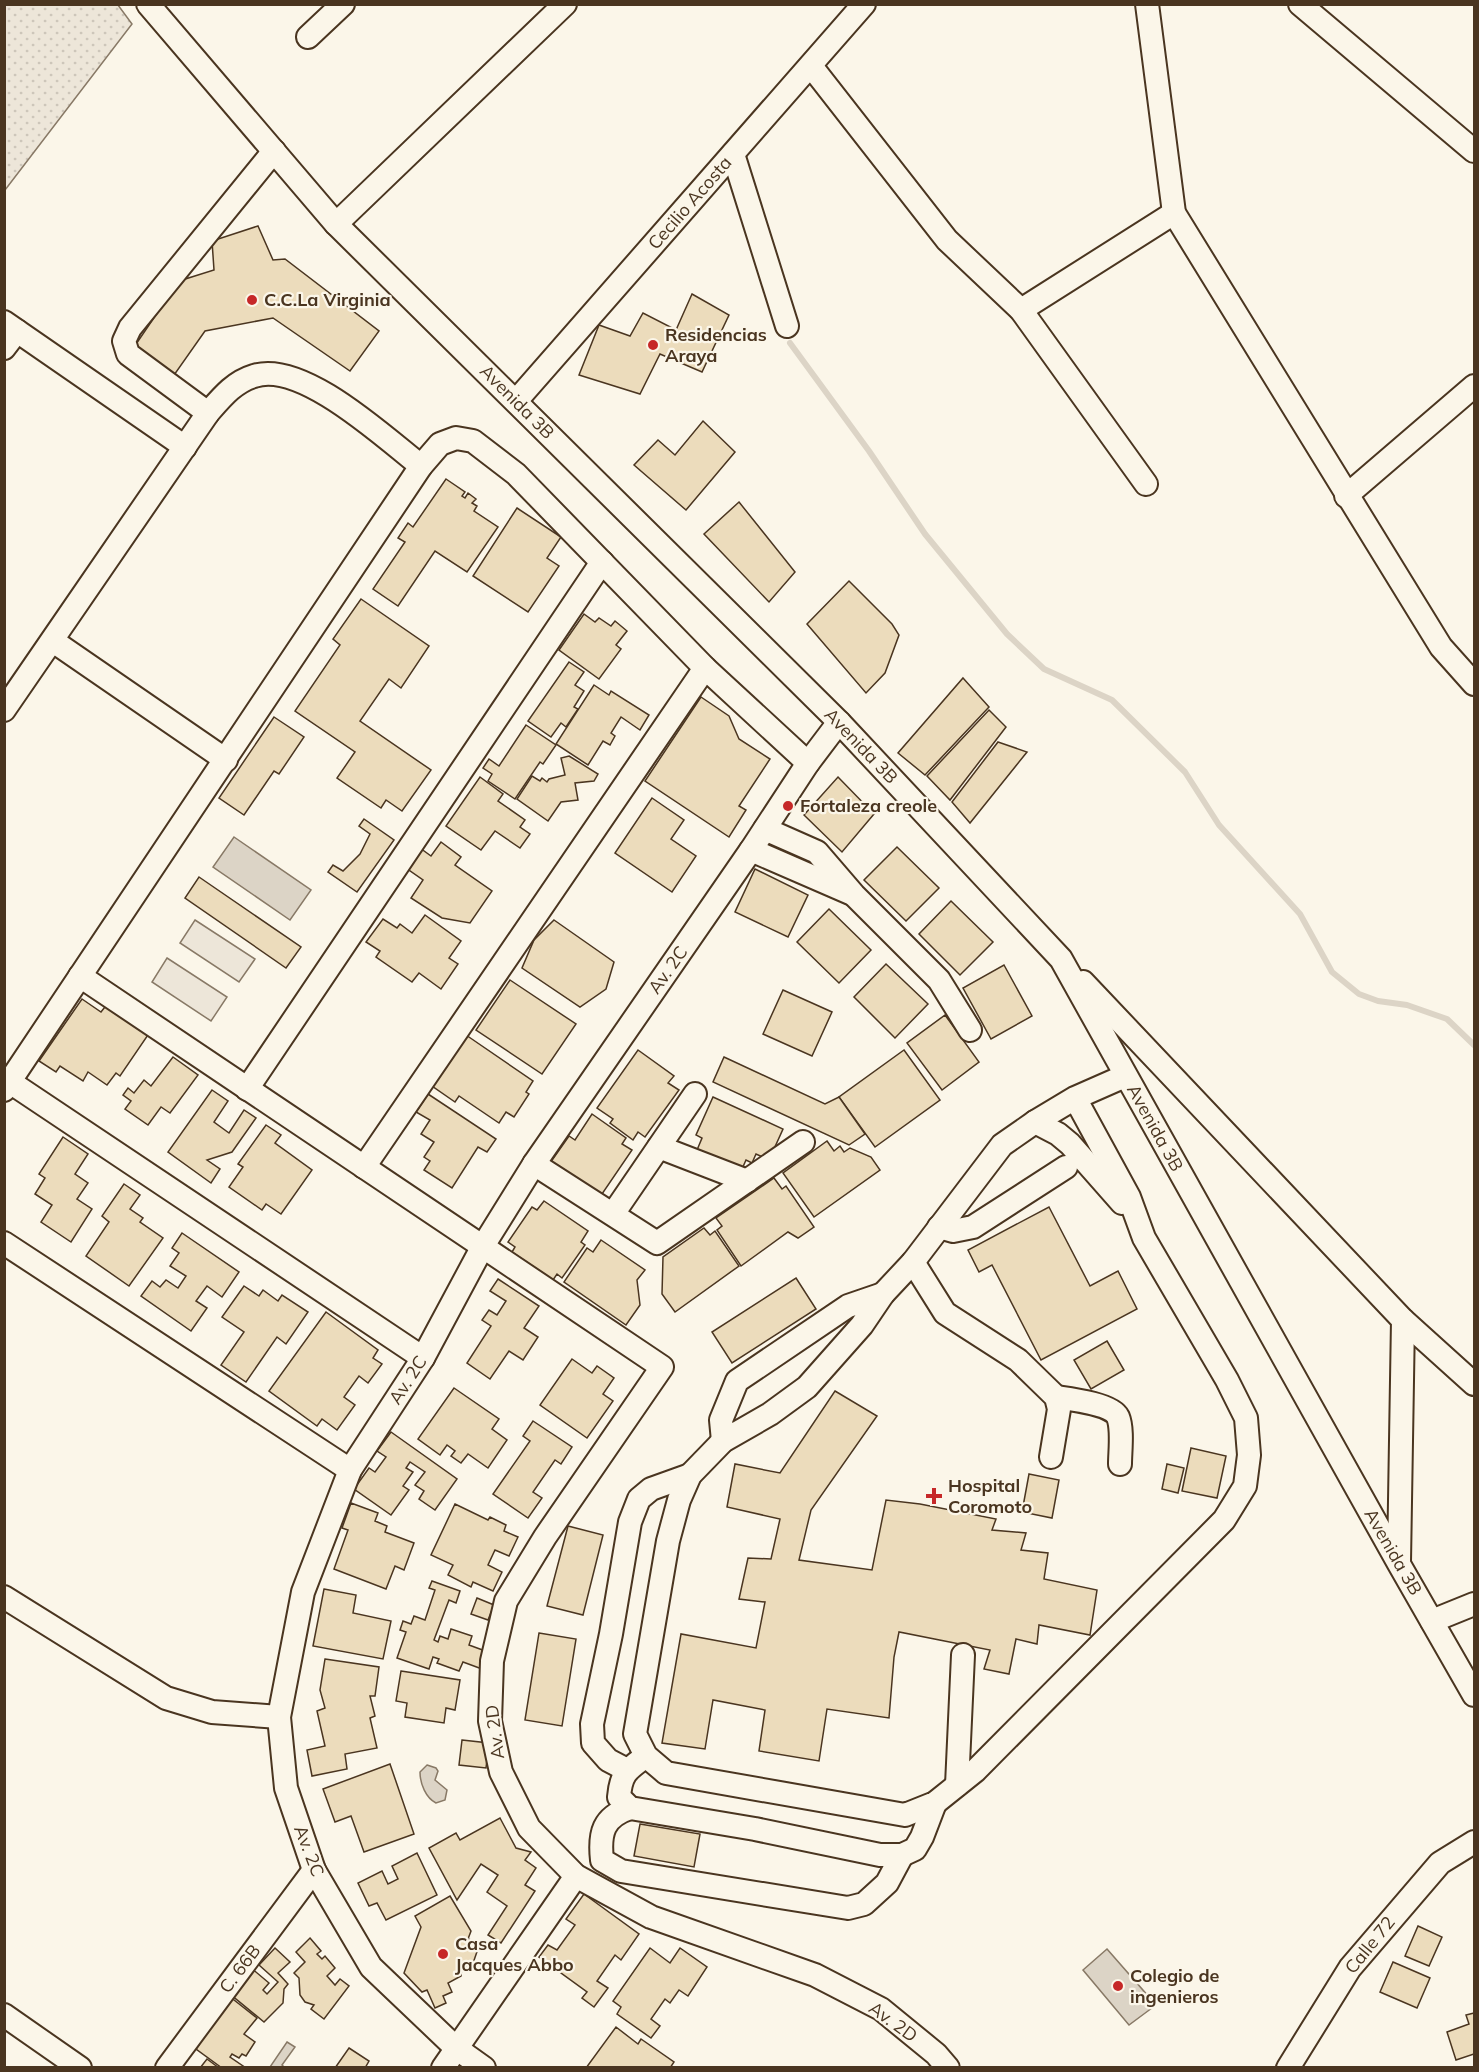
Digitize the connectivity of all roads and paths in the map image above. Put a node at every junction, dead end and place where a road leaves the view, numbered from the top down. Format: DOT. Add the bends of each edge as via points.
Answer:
graph roads {
  1 [pos="148,4"];
  2 [pos="343,4"];
  3 [pos="565,4"];
  4 [pos="864,4"];
  5 [pos="1147,4"];
  6 [pos="1300,4"];
  7 [pos="308,38"];
  8 [pos="811,66"];
  9 [pos="1474,151"];
  10 [pos="274,152"];
  11 [pos="733,154"];
  12 [pos="1174,213"];
  13 [pos="336,224"];
  14 [pos="1022,310"];
  15 [pos="787,326"];
  16 [pos="9,334"];
  17 [pos="1474,386"];
  18 [pos="516,402"];
  19 [pos="208,413"];
  20 [pos="185,447"];
  21 [pos="421,466"];
  22 [pos="1146,484"];
  23 [pos="1346,496"];
  24 [pos="602,562"];
  25 [pos="53,641"];
  26 [pos="705,668"];
  27 [pos="1474,684"];
  28 [pos="4,710"];
  29 [pos="839,722"];
  30 [pos="226,760"];
  31 [pos="808,763"];
  32 [pos="765,829"];
  33 [pos="751,850"];
  34 [pos="854,895"];
  35 [pos="1061,959"];
  36 [pos="80,976"];
  37 [pos="970,1030"];
  38 [pos="1125,1076"];
  39 [pos="7,1086"];
  40 [pos="247,1089"];
  41 [pos="694,1094"];
  42 [pos="1075,1098"];
  43 [pos="1035,1122"];
  44 [pos="803,1142"];
  45 [pos="659,1147"];
  46 [pos="534,1164"];
  47 [pos="364,1167"];
  48 [pos="1066,1167"];
  49 [pos="747,1181"];
  50 [pos="613,1214"];
  51 [pos="1138,1223"];
  52 [pos="939,1227"];
  53 [pos="4,1243"];
  54 [pos="483,1246"];
  55 [pos="913,1262"];
  56 [pos="883,1294"];
  57 [pos="1403,1320"];
  58 [pos="423,1358"];
  59 [pos="1474,1384"];
  60 [pos="1056,1397"];
  61 [pos="723,1441"];
  62 [pos="1051,1457"];
  63 [pos="1120,1464"];
  64 [pos="350,1470"];
  65 [pos="690,1475"];
  66 [pos="1399,1564"];
  67 [pos="4,1597"];
  68 [pos="1474,1604"];
  69 [pos="1432,1621"];
  70 [pos="963,1654"];
  71 [pos="1474,1695"];
  72 [pos="279,1717"];
  73 [pos="646,1756"];
  74 [pos="627,1770"];
  75 [pos="957,1785"];
  76 [pos="935,1803"];
  77 [pos="630,1808"];
  78 [pos="1474,1842"];
  79 [pos="902,1855"];
  80 [pos="314,1870"];
  81 [pos="576,1876"];
  82 [pos="4,2015"];
  83 [pos="456,2048"];
  84 [pos="80,2067"];
  85 [pos="167,2067"];
  86 [pos="442,2067"];
  87 [pos="484,2067"];
  88 [pos="948,2067"];
  89 [pos="1288,2067"];
  1 -- 10 [label="street, Avenida 3B"];
  2 -- 7 [label="street"];
  3 -- 13 [label="street"];
  4 -- 8 [label="street, Cecilio Acosta"];
  5 -- 12 [label="street"];
  6 -- 9 [label="street"];
  8 -- 11 [label="street, Cecilio Acosta"];
  8 -- 14 [label="street" via="947,240"];
  10 -- 13 [label="street, Avenida 3B"];
  10 -- 19 [label="street" via="130,328 124,342 128,354"];
  11 -- 15 [label="street"];
  11 -- 18 [label="street, Cecilio Acosta"];
  12 -- 14 [label="street"];
  12 -- 23 [label="street"];
  13 -- 18 [label="street, Avenida 3B"];
  14 -- 22 [label="street"];
  16 -- 20 [label="street"];
  17 -- 23 [label="street"];
  18 -- 29 [label="street, Avenida 3B"];
  19 -- 20 [label="street"];
  19 -- 21 [label="street" via="231,387 256,375 283,375 316,388 345,406"];
  20 -- 25 [label="street"];
  21 -- 24 [label="street" via="440,444 456,438 473,441 516,474"];
  21 -- 30 [label="street"];
  23 -- 27 [label="street" via="1442,647"];
  24 -- 26 [label="street"];
  24 -- 40 [label="street"];
  25 -- 28 [label="street"];
  25 -- 30 [label="street"];
  26 -- 31 [label="street"];
  26 -- 47 [label="street"];
  29 -- 31 [label="street, Av. 2C"];
  29 -- 35 [label="street, Avenida 3B"];
  30 -- 36 [label="street"];
  31 -- 32 [label="street, Av. 2C"];
  32 -- 33 [label="street, Av. 2C"];
  32 -- 34 [label="street" via="817,852"];
  33 -- 34 [label="street"];
  33 -- 46 [label="street, Av. 2C"];
  34 -- 37 [label="street" via="939,980"];
  35 -- 38 [label="street, Avenida 3B"];
  35 -- 57 [label="street"];
  36 -- 39 [label="street"];
  36 -- 40 [label="street"];
  38 -- 42 [label="street"];
  38 -- 66 [label="street, Avenida 3B"];
  39 -- 58 [label="street"];
  40 -- 47 [label="street"];
  41 -- 45 [label="street"];
  42 -- 43 [label="street"];
  42 -- 51 [label="street" via="1115,1169"];
  43 -- 51 [label="street" via="1070,1144"];
  43 -- 52 [label="street" via="1002,1145"];
  44 -- 49 [label="street"];
  45 -- 49 [label="street"];
  45 -- 50 [label="street"];
  46 -- 50 [label="street"];
  46 -- 54 [label="street, Av. 2C"];
  47 -- 54 [label="street"];
  48 -- 52 [label="street" via="973,1227 953,1231"];
  49 -- 50 [label="street" via="657,1243"];
  51 -- 75 [label="street" via="1246,1418 1250,1455 1245,1486 1224,1520"];
  52 -- 55 [label="street"];
  53 -- 64 [label="street"];
  54 -- 58 [label="street, Av. 2C"];
  54 -- 81 [label="street, Av. 2D" via="662,1367 545,1537 506,1601 492,1661 490,1721 501,1772 529,1828"];
  55 -- 56 [label="street"];
  55 -- 60 [label="street" via="945,1314 1018,1360"];
  56 -- 61 [label="street" via="862,1325 807,1387"];
  56 -- 61 [label="street" via="848,1306 737,1382 721,1420"];
  57 -- 59 [label="street"];
  57 -- 66 [label="street"];
  58 -- 64 [label="street, Av. 2C"];
  60 -- 62 [label="street" via="1059,1409"];
  60 -- 63 [label="street" via="1097,1405 1118,1416"];
  61 -- 65 [label="street"];
  64 -- 72 [label="street, Av. 2C" via="303,1592"];
  65 -- 73 [label="street" via="668,1541 635,1734"];
  65 -- 74 [label="street" via="651,1489 639,1499 630,1522 592,1724 593,1743 608,1760"];
  66 -- 69 [label="street, Avenida 3B"];
  67 -- 72 [label="street" via="166,1698 212,1712"];
  68 -- 69 [label="street"];
  69 -- 71 [label="street, Avenida 3B"];
  70 -- 75 [label="street"];
  72 -- 80 [label="street, Av. 2C" via="286,1788"];
  73 -- 74 [label="street"];
  73 -- 76 [label="street" via="666,1773 905,1815"];
  74 -- 77 [label="street" via="619,1797"];
  75 -- 76 [label="street"];
  76 -- 79 [label="street" via="915,1849"];
  77 -- 79 [label="street" via="880,1855"];
  77 -- 79 [label="street" via="617,1812 600,1840 602,1860 621,1871 848,1908 864,1904 887,1883"];
  78 -- 89 [label="street, Calle 72" via="1440,1863 1350,1968"];
  80 -- 83 [label="street, Av. 2C" via="371,1967"];
  80 -- 85 [label="street, C. 66B"];
  81 -- 83 [label="street"];
  81 -- 88 [label="street, Av. 2D" via="651,1917 815,1975 872,2004"];
  82 -- 84 [label="street"];
  83 -- 86 [label="street"];
  83 -- 87 [label="street, Av. 2C"];
}
